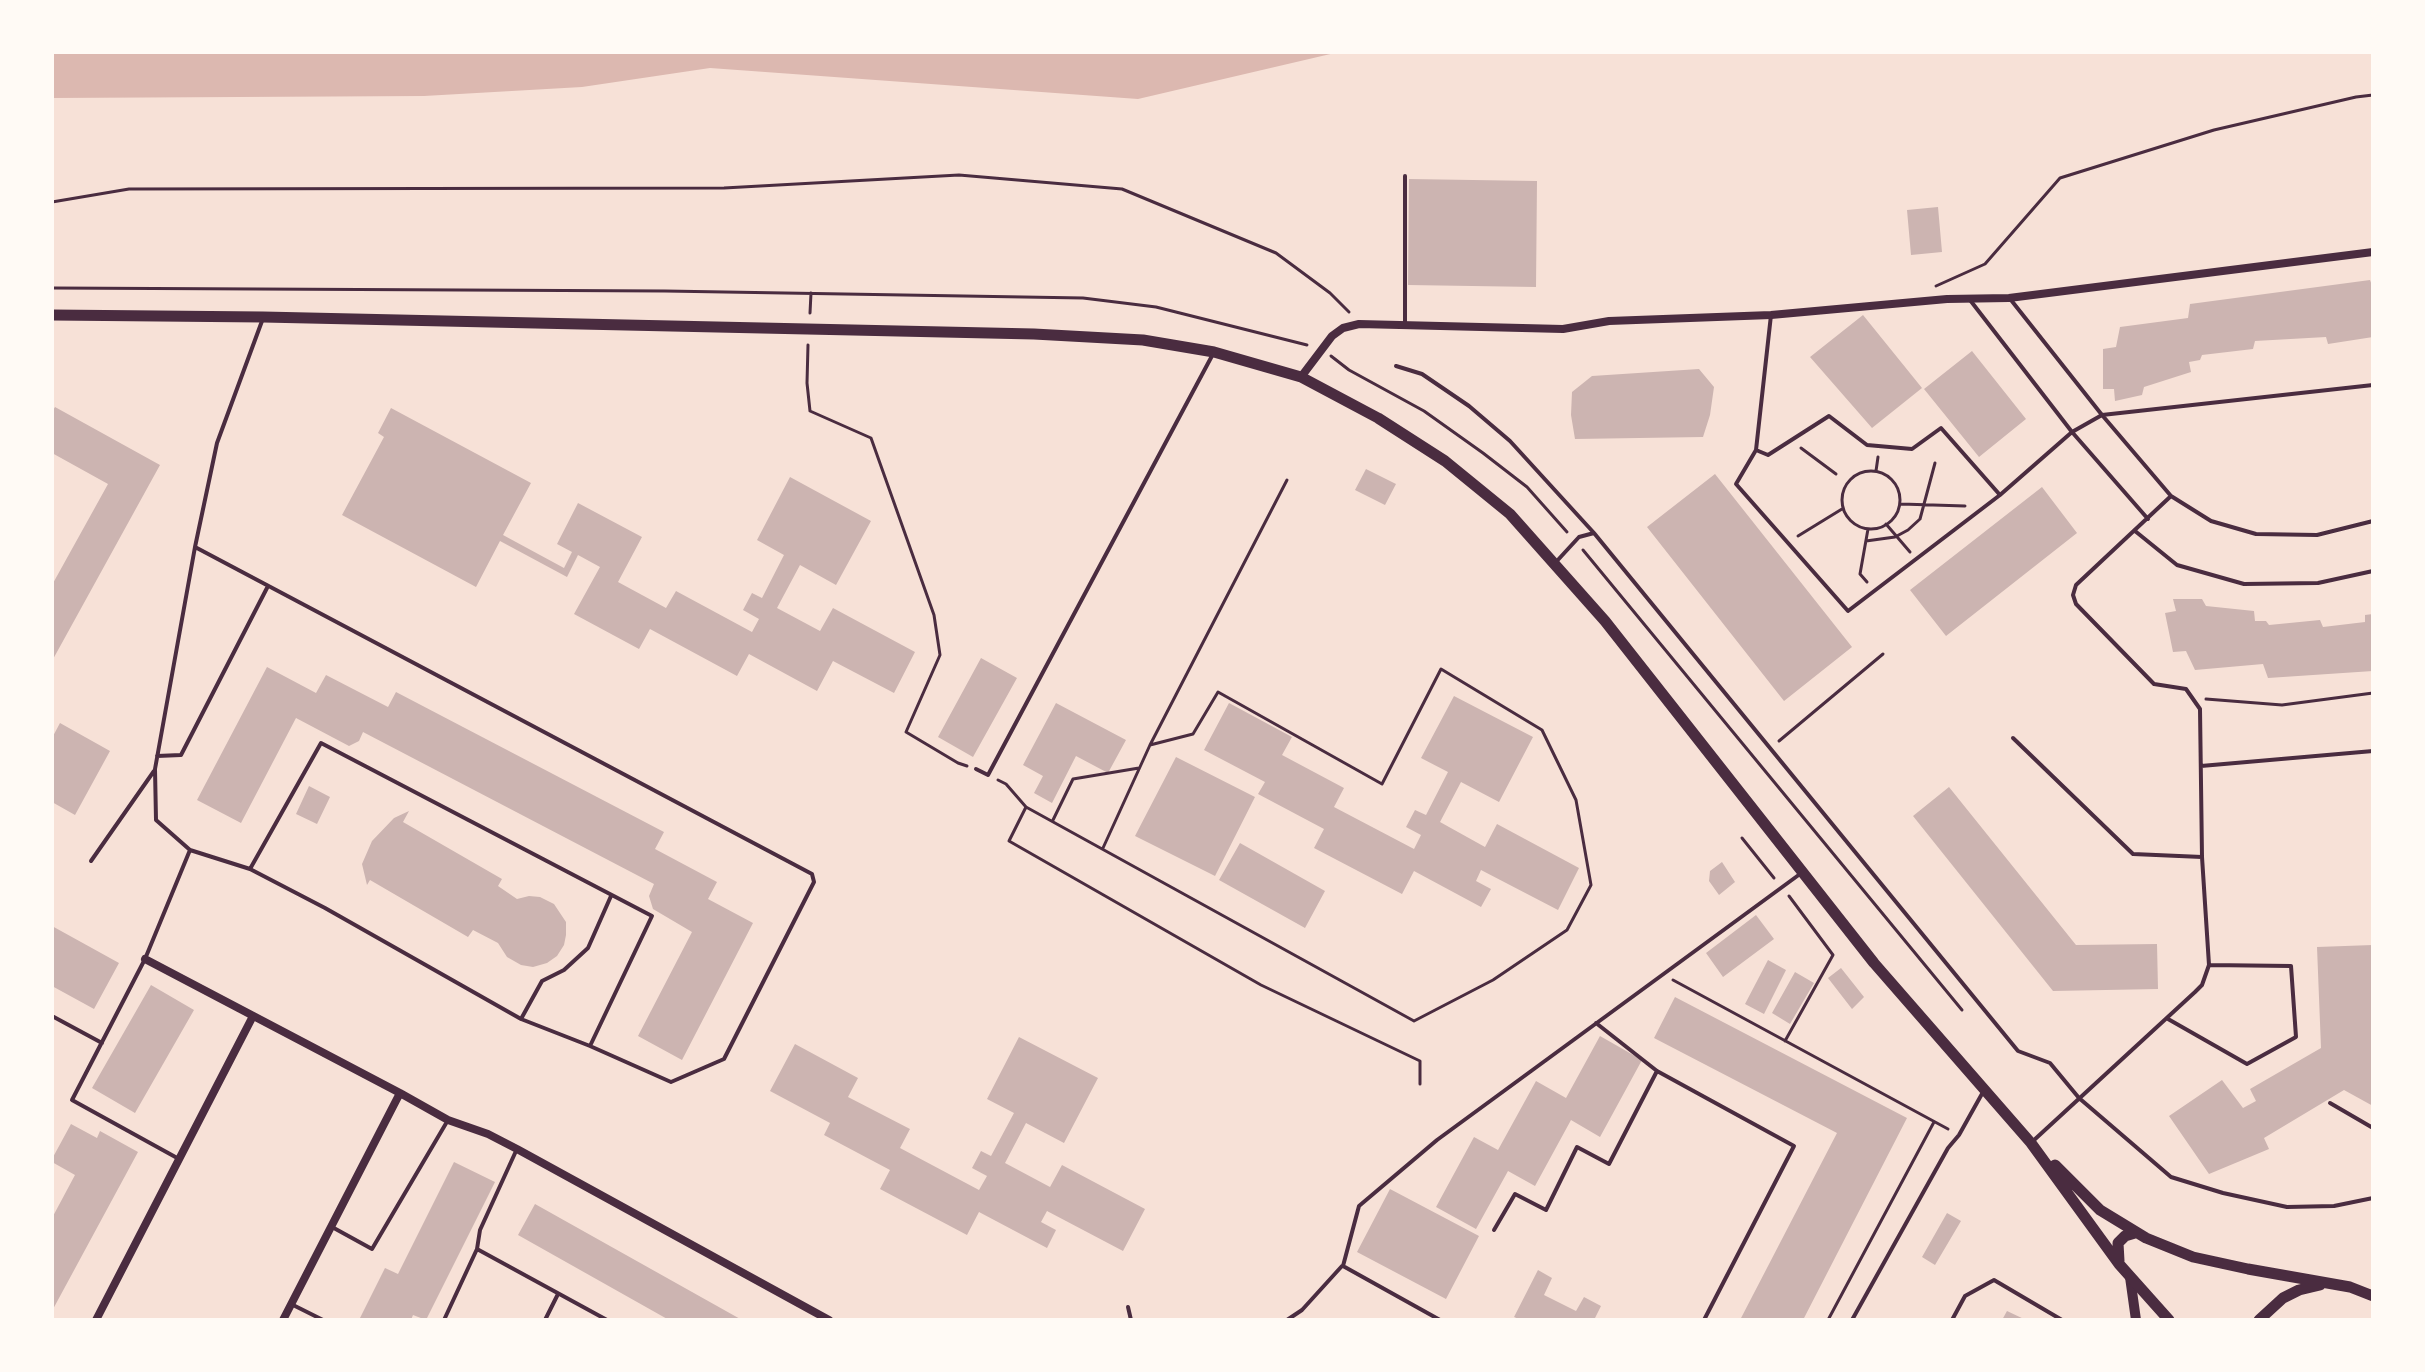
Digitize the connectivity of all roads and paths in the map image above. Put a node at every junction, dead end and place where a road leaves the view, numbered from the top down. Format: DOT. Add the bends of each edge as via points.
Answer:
graph roads {
  1 [pos="2373,95"];
  2 [pos="1405,176"];
  3 [pos="52,202"];
  4 [pos="2373,252"];
  5 [pos="1926,290"];
  6 [pos="811,293"];
  7 [pos="2009,298"];
  8 [pos="1969,299"];
  9 [pos="52,315"];
  10 [pos="1771,315"];
  11 [pos="263,317"];
  12 [pos="1359,324"];
  13 [pos="1405,325"];
  14 [pos="809,330"];
  15 [pos="1214,352"];
  16 [pos="1396,366"];
  17 [pos="1301,377"];
  18 [pos="2373,385"];
  19 [pos="2102,415"];
  20 [pos="2072,432"];
  21 [pos="1792,440"];
  22 [pos="1756,450"];
  23 [pos="1935,463"];
  24 [pos="1836,474"];
  25 [pos="1287,480"];
  26 [pos="1527,487"];
  27 [pos="2000,495"];
  28 [pos="2171,496"];
  29 [pos="1900,504"];
  30 [pos="1925,505"];
  31 [pos="1843,508"];
  32 [pos="1981,509"];
  33 [pos="2148,519"];
  34 [pos="2373,521"];
  35 [pos="1886,524"];
  36 [pos="1868,529"];
  37 [pos="2135,531"];
  38 [pos="1594,533"];
  39 [pos="1896,536"];
  40 [pos="1866,541"];
  41 [pos="1576,542"];
  42 [pos="1788,544"];
  43 [pos="195,547"];
  44 [pos="1915,559"];
  45 [pos="1555,563"];
  46 [pos="2373,571"];
  47 [pos="268,586"];
  48 [pos="1874,591"];
  49 [pos="1883,654"];
  50 [pos="2373,693"];
  51 [pos="2194,698"];
  52 [pos="2013,738"];
  53 [pos="1150,745"];
  54 [pos="1770,748"];
  55 [pos="2373,751"];
  56 [pos="157,756"];
  57 [pos="2201,766"];
  58 [pos="1139,768"];
  59 [pos="155,769"];
  60 [pos="976,769"];
  61 [pos="988,775"];
  62 [pos="1026,807"];
  63 [pos="1053,820"];
  64 [pos="1742,838"];
  65 [pos="1103,848"];
  66 [pos="190,850"];
  67 [pos="2202,857"];
  68 [pos="91,861"];
  69 [pos="250,869"];
  70 [pos="1802,873"];
  71 [pos="1782,887"];
  72 [pos="611,896"];
  73 [pos="145,959"];
  74 [pos="2209,965"];
  75 [pos="1663,975"];
  76 [pos="1962,1010"];
  77 [pos="52,1016"];
  78 [pos="253,1016"];
  79 [pos="521,1019"];
  80 [pos="2168,1019"];
  81 [pos="1596,1023"];
  82 [pos="1785,1041"];
  83 [pos="102,1043"];
  84 [pos="590,1046"];
  85 [pos="1657,1071"];
  86 [pos="1420,1084"];
  87 [pos="1984,1090"];
  88 [pos="400,1093"];
  89 [pos="2079,1098"];
  90 [pos="2330,1103"];
  91 [pos="448,1120"];
  92 [pos="1934,1122"];
  93 [pos="2373,1128"];
  94 [pos="1959,1135"];
  95 [pos="2031,1143"];
  96 [pos="517,1149"];
  97 [pos="179,1159"];
  98 [pos="2373,1198"];
  99 [pos="332,1227"];
  100 [pos="1494,1230"];
  101 [pos="2135,1233"];
  102 [pos="477,1249"];
  103 [pos="2119,1264"];
  104 [pos="1343,1266"];
  105 [pos="2130,1277"];
  106 [pos="2333,1285"];
  107 [pos="2371,1291"];
  108 [pos="558,1294"];
  109 [pos="291,1304"];
  110 [pos="1128,1307"];
  111 [pos="96,1320"];
  112 [pos="283,1320"];
  113 [pos="323,1320"];
  114 [pos="444,1320"];
  115 [pos="545,1320"];
  116 [pos="607,1320"];
  117 [pos="829,1320"];
  118 [pos="1131,1320"];
  119 [pos="1287,1320"];
  120 [pos="1440,1320"];
  121 [pos="1704,1320"];
  122 [pos="1828,1320"];
  123 [pos="1852,1320"];
  124 [pos="1952,1320"];
  125 [pos="2062,1320"];
  126 [pos="2136,1320"];
  127 [pos="2169,1320"];
  128 [pos="2259,1320"];
  1 -- 5 [label="path" via="2214,130 2060,178 1985,264"];
  2 -- 13 [label="lane"];
  3 -- 12 [label="path" via="129,189 724,188 959,175 1122,189 1276,253 1330,293"];
  4 -- 7 [label="street"];
  6 -- 14 [label="path"];
  7 -- 8 [label="street"];
  7 -- 19 [label="lane"];
  8 -- 10 [label="street"];
  8 -- 20 [label="lane"];
  9 -- 11 [label="main road"];
  10 -- 13 [label="street" via="1609,321 1563,329"];
  10 -- 22 [label="lane"];
  11 -- 14 [label="main road"];
  11 -- 43 [label="lane" via="217,443"];
  12 -- 13 [label="street"];
  12 -- 17 [label="street" via="1332,336"];
  14 -- 15 [label="main road" via="1034,334 1143,340"];
  14 -- 60 [label="path" via="810,411 871,438 934,615 940,655 906,732"];
  15 -- 17 [label="main road"];
  15 -- 61 [label="lane"];
  16 -- 38 [label="lane" via="1422,374 1469,406 1510,441"];
  17 -- 45 [label="main road" via="1445,461 1510,514"];
  18 -- 19 [label="lane"];
  19 -- 20 [label="lane"];
  19 -- 28 [label="lane"];
  20 -- 27 [label="lane"];
  20 -- 33 [label="lane"];
  21 -- 22 [label="lane" via="1768,455"];
  21 -- 24 [label="path"];
  21 -- 27 [label="lane" via="1829,416 1867,445 1912,449 1941,428"];
  22 -- 42 [label="lane" via="1736,484"];
  23 -- 30 [label="path"];
  25 -- 53 [label="path"];
  26 -- 41 [label="path"];
  27 -- 32 [label="lane"];
  28 -- 33 [label="lane"];
  28 -- 34 [label="lane" via="2211,521 2256,534 2317,535"];
  29 -- 30 [label="path"];
  29 -- 31 [label="path" via="1892,480 1872,471 1847,483"];
  29 -- 35 [label="path"];
  30 -- 32 [label="path"];
  30 -- 39 [label="path" via="1920,519"];
  31 -- 36 [label="path" via="1848,518"];
  31 -- 42 [label="path"];
  32 -- 44 [label="lane"];
  33 -- 37 [label="lane"];
  35 -- 36 [label="path"];
  35 -- 39 [label="path"];
  36 -- 40 [label="path"];
  37 -- 46 [label="lane" via="2177,565 2244,584 2318,583"];
  37 -- 51 [label="lane" via="2076,585 2076,604 2154,684 2186,689"];
  38 -- 41 [label="lane"];
  38 -- 54 [label="lane"];
  39 -- 40 [label="path"];
  39 -- 44 [label="path"];
  40 -- 48 [label="path" via="1860,574"];
  41 -- 45 [label="lane"];
  41 -- 76 [label="path"];
  42 -- 48 [label="lane" via="1848,611"];
  43 -- 47 [label="lane"];
  43 -- 56 [label="lane"];
  44 -- 48 [label="lane"];
  45 -- 70 [label="main road"];
  47 -- 56 [label="lane" via="181,755"];
  47 -- 84 [label="lane" via="812,874 814,882 724,1059 671,1082"];
  49 -- 54 [label="path"];
  50 -- 51 [label="path" via="2282,705"];
  51 -- 57 [label="lane" via="2200,709"];
  52 -- 67 [label="lane" via="2133,854"];
  53 -- 58 [label="path"];
  53 -- 65 [label="path" via="1193,734 1218,692 1382,784 1441,669 1542,730 1576,800 1591,885 1567,930 1493,980 1414,1021"];
  54 -- 89 [label="lane" via="2018,1051 2050,1063"];
  55 -- 57 [label="lane"];
  56 -- 59 [label="lane"];
  57 -- 67 [label="lane"];
  58 -- 63 [label="path" via="1073,779"];
  58 -- 65 [label="path"];
  59 -- 66 [label="lane" via="156,820"];
  59 -- 68 [label="lane"];
  60 -- 61 [label="lane"];
  61 -- 62 [label="path" via="1006,784"];
  62 -- 63 [label="path"];
  62 -- 86 [label="path" via="1009,841 1261,985 1420,1061"];
  63 -- 65 [label="path"];
  64 -- 71 [label="path"];
  66 -- 69 [label="lane"];
  66 -- 73 [label="lane"];
  67 -- 74 [label="lane"];
  69 -- 72 [label="lane" via="321,743"];
  69 -- 79 [label="lane"];
  70 -- 71 [label="lane"];
  70 -- 87 [label="main road"];
  71 -- 75 [label="lane"];
  71 -- 82 [label="path" via="1833,955"];
  72 -- 79 [label="lane" via="588,948 542,981"];
  72 -- 84 [label="lane" via="652,916"];
  73 -- 78 [label="street"];
  73 -- 83 [label="lane"];
  74 -- 80 [label="lane" via="2202,985"];
  74 -- 80 [label="lane" via="2291,966 2296,1037 2247,1064"];
  75 -- 81 [label="lane"];
  75 -- 82 [label="path"];
  77 -- 83 [label="lane"];
  78 -- 88 [label="street"];
  78 -- 97 [label="street"];
  79 -- 84 [label="lane"];
  80 -- 89 [label="lane"];
  81 -- 85 [label="lane"];
  81 -- 104 [label="lane" via="1437,1140 1359,1206"];
  82 -- 92 [label="path"];
  83 -- 97 [label="lane" via="72,1100"];
  85 -- 100 [label="lane" via="1609,1164 1577,1147 1546,1210 1515,1194"];
  85 -- 121 [label="lane" via="1794,1146"];
  87 -- 94 [label="lane"];
  87 -- 95 [label="main road"];
  88 -- 91 [label="street"];
  88 -- 99 [label="street"];
  89 -- 95 [label="lane"];
  89 -- 98 [label="lane" via="2171,1177 2287,1207"];
  90 -- 93 [label="lane"];
  91 -- 96 [label="street"];
  91 -- 99 [label="lane" via="372,1249"];
  92 -- 94 [label="path"];
  92 -- 122 [label="path"];
  94 -- 123 [label="lane"];
  95 -- 101 [label="main road" via="2100,1210"];
  95 -- 103 [label="main road"];
  96 -- 102 [label="lane" via="480,1230"];
  96 -- 117 [label="street"];
  97 -- 111 [label="street"];
  99 -- 109 [label="street"];
  101 -- 103 [label="main road" via="2118,1243"];
  101 -- 106 [label="main road" via="2193,1257"];
  102 -- 108 [label="lane"];
  102 -- 114 [label="lane"];
  103 -- 105 [label="main road"];
  104 -- 119 [label="lane"];
  104 -- 120 [label="lane"];
  105 -- 126 [label="street"];
  105 -- 127 [label="main road"];
  106 -- 107 [label="main road"];
  106 -- 128 [label="main road" via="2291,1294"];
  108 -- 115 [label="lane"];
  108 -- 116 [label="lane"];
  109 -- 112 [label="street"];
  109 -- 113 [label="lane"];
  110 -- 118 [label="lane"];
  124 -- 125 [label="lane" via="1965,1296 1994,1280"];
}
